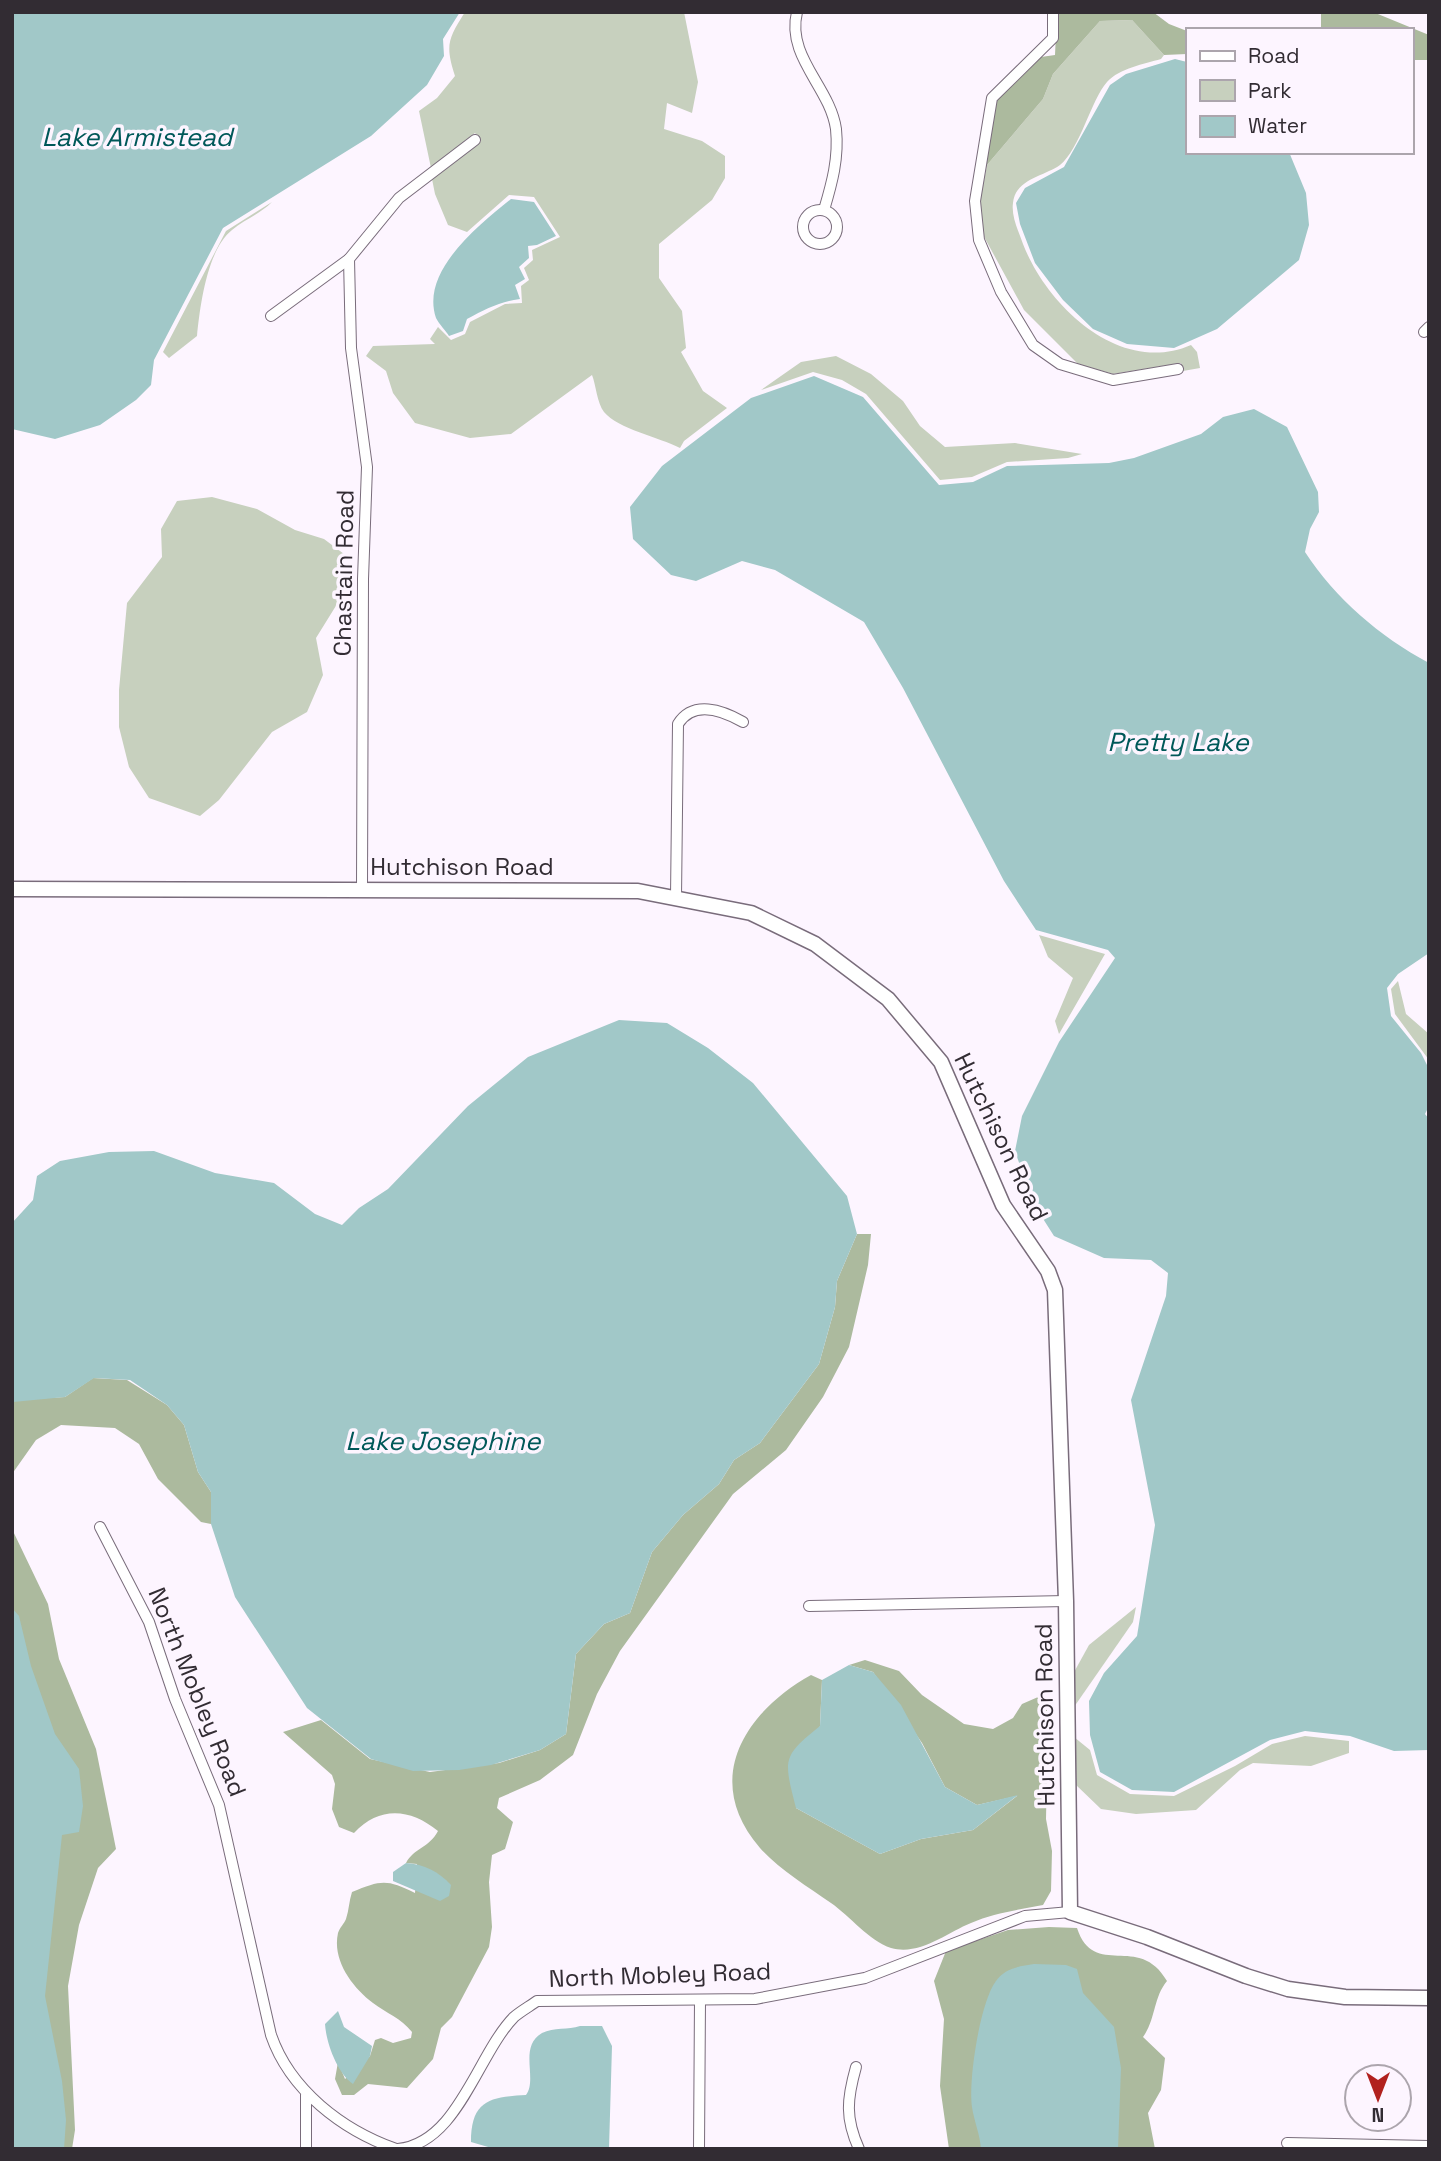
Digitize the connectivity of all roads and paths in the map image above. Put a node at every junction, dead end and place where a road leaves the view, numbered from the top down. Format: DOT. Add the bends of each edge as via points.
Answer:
graph roads {
  1 [pos="797,12"];
  2 [pos="1053,12"];
  3 [pos="475,140"];
  4 [pos="824,210"];
  5 [pos="349,259"];
  6 [pos="271,316"];
  7 [pos="1178,369"];
  8 [pos="743,722"];
  9 [pos="12,889"];
  10 [pos="362,890"];
  11 [pos="677,897"];
  12 [pos="100,1527"];
  13 [pos="1066,1601"];
  14 [pos="809,1606"];
  15 [pos="1070,1912"];
  16 [pos="1429,1998"];
  17 [pos="700,2001"];
  18 [pos="856,2067"];
  19 [pos="306,2095"];
  20 [pos="1287,2143"];
  21 [pos="1429,2146"];
  22 [pos="306,2149"];
  23 [pos="397,2149"];
  24 [pos="699,2149"];
  25 [pos="859,2149"];
  1 -- 4 [label="street" via="797,47 836,127 837,158"];
  2 -- 7 [label="street" via="1053,38 992,98 975,201 979,240 1001,292 1033,345 1060,364 1113,380"];
  3 -- 5 [label="street" via="399,198"];
  5 -- 6 [label="street"];
  5 -- 10 [label="street, Chastain Road" via="351,348 367,467"];
  8 -- 11 [label="street" via="713,710 696,709 678,724"];
  9 -- 10 [label="street, Hutchison Road"];
  10 -- 11 [label="street, Hutchison Road" via="638,891"];
  11 -- 13 [label="street, Hutchison Road" via="751,913 815,944 888,999 941,1062 1003,1205 1048,1271 1055,1290"];
  12 -- 19 [label="street, North Mobley Road" via="149,1622 219,1805 271,2035 279,2060"];
  13 -- 14 [label="street"];
  13 -- 15 [label="street, Hutchison Road"];
  15 -- 16 [label="street, North Mobley Road" via="1288,1989 1345,1997"];
  15 -- 17 [label="street, North Mobley Road" via="1025,1916 865,1978 755,1999"];
  17 -- 23 [label="street, North Mobley Road" via="537,2001 514,2018 443,2125 427,2140"];
  17 -- 24 [label="street"];
  18 -- 25 [label="street" via="847,2100"];
  19 -- 22 [label="street"];
  19 -- 23 [label="street, North Mobley Road" via="375,2142"];
  20 -- 21 [label="street"];
}
